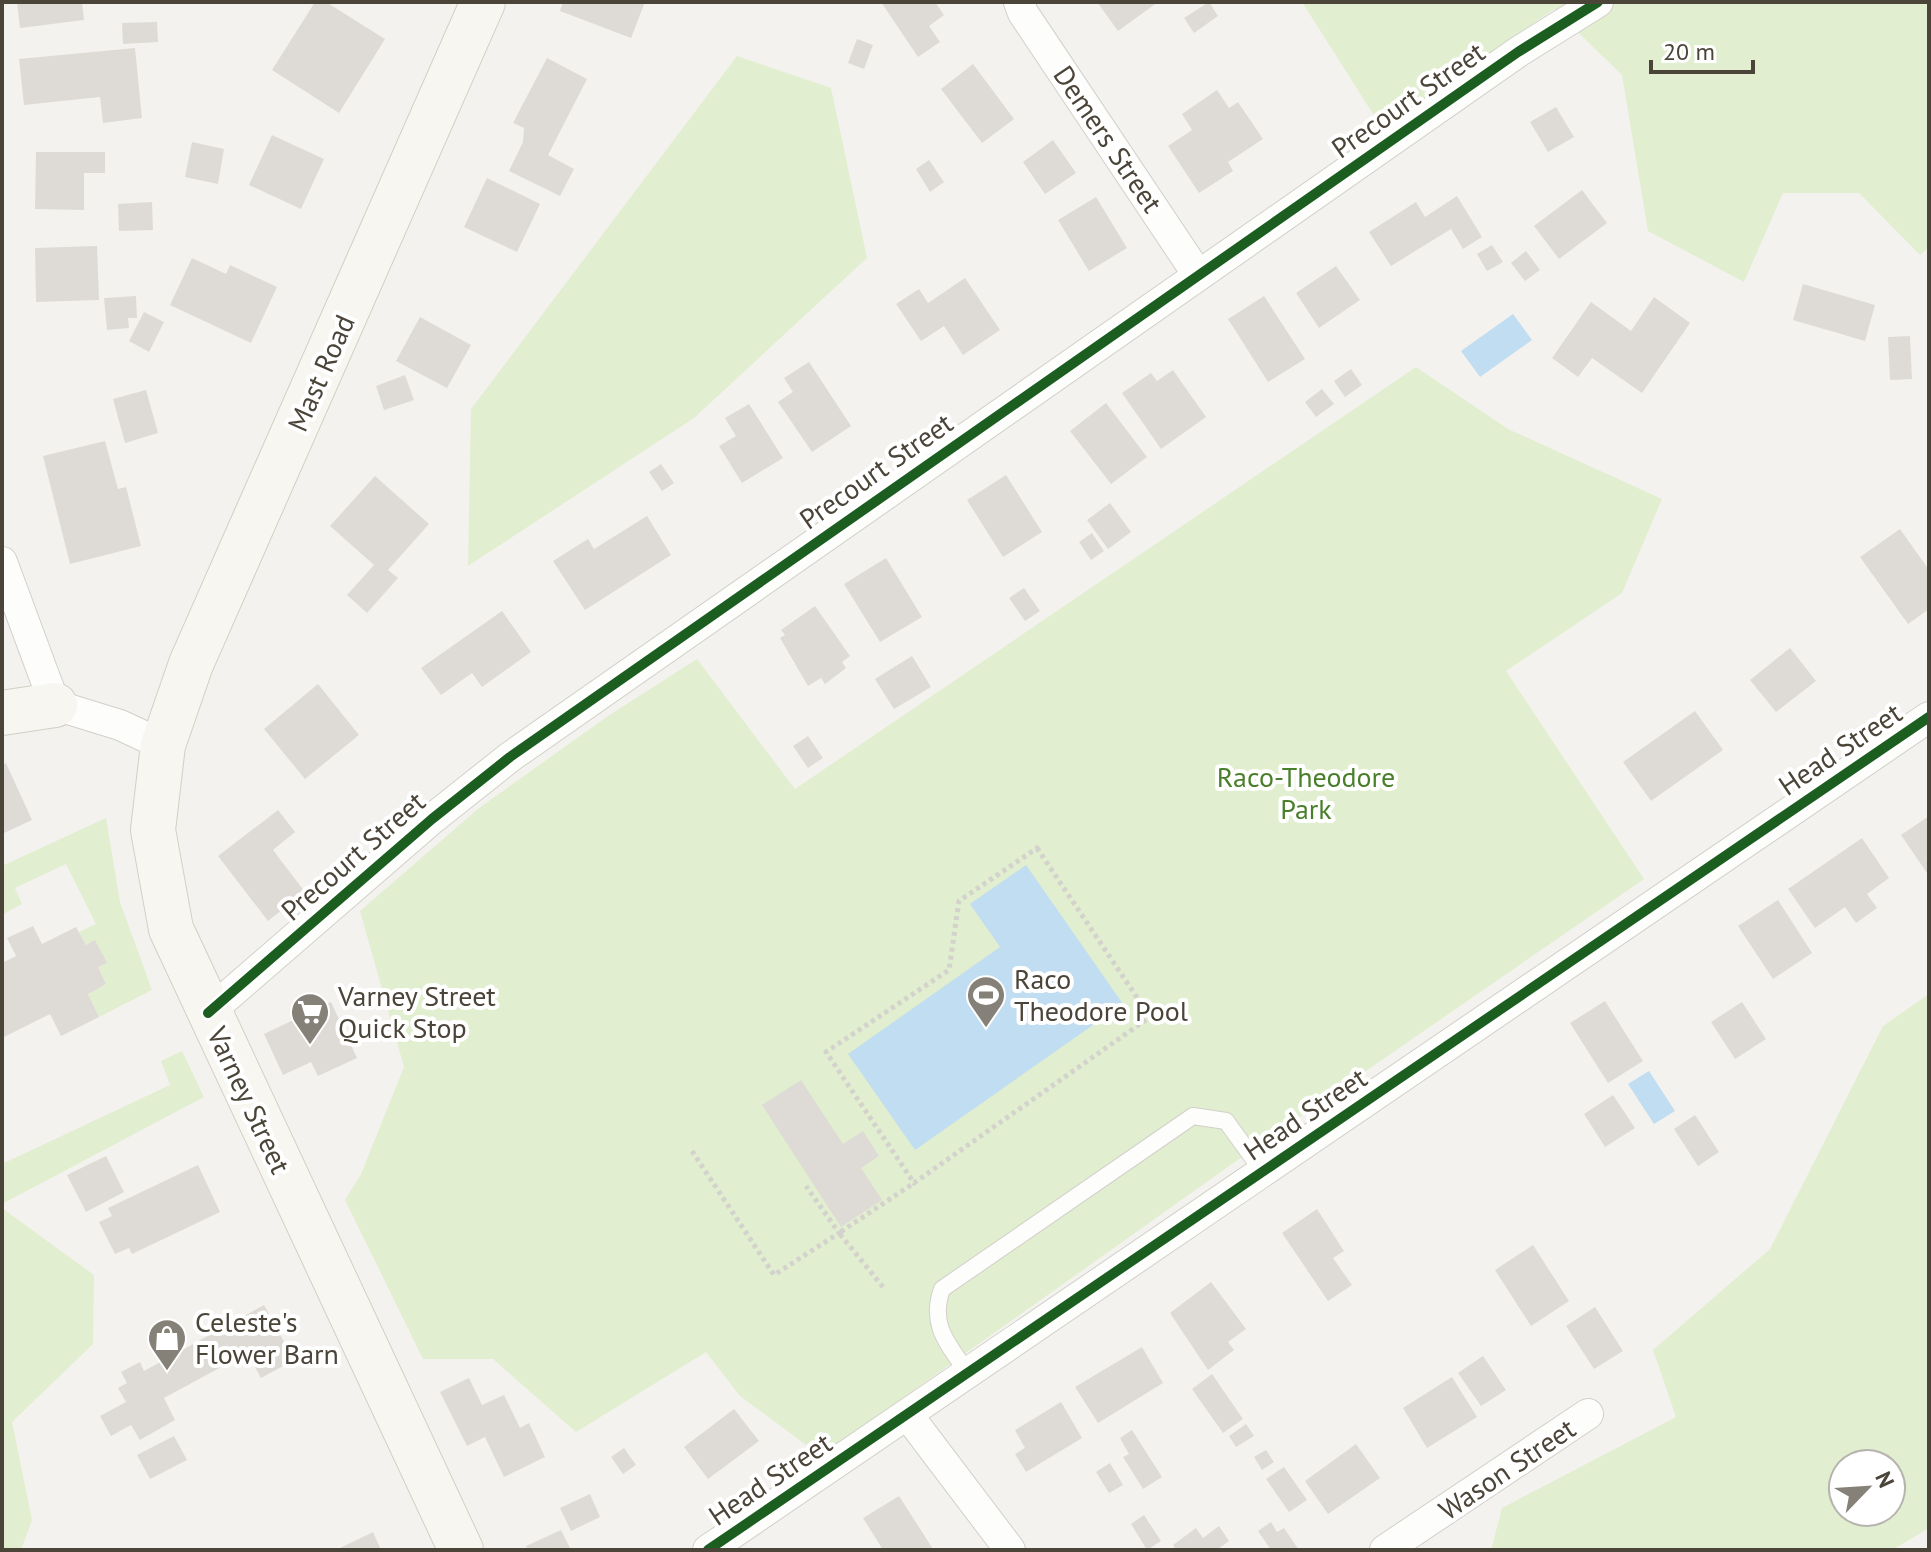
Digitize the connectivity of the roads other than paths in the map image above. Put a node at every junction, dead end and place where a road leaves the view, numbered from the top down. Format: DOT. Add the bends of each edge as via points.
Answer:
graph roads {
  1 [pos="483,2"];
  2 [pos="1019,2"];
  3 [pos="1598,2"];
  4 [pos="1198,275"];
  5 [pos="2,562"];
  6 [pos="55,705"];
  7 [pos="2,713"];
  8 [pos="1929,717"];
  9 [pos="163,745"];
  10 [pos="208,1013"];
  11 [pos="1263,1172"];
  12 [pos="968,1373"];
  13 [pos="907,1414"];
  14 [pos="1588,1414"];
  15 [pos="461,1550"];
  16 [pos="708,1550"];
  17 [pos="1010,1550"];
  18 [pos="1385,1550"];
  1 -- 9 [label="main road, Mast Road" via="191,664"];
  2 -- 4 [label="street, Demers Street"];
  3 -- 4 [label="street, Precourt Street"];
  4 -- 10 [label="street, Precourt Street" via="510,757"];
  5 -- 6 [label="street"];
  6 -- 7 [label="main road"];
  6 -- 9 [label="street"];
  8 -- 11 [label="street, Head Street"];
  9 -- 10 [label="main road, Varney Street" via="153,830 171,929"];
  10 -- 15 [label="main road, Varney Street"];
  11 -- 12 [label="street, Head Street"];
  11 -- 12 [label="lane" via="1226,1121 1193,1116 942,1289 934,1310 944,1337"];
  12 -- 13 [label="street, Head Street"];
  13 -- 16 [label="street, Head Street"];
  13 -- 17 [label="street"];
  14 -- 18 [label="street, Wason Street"];
}
